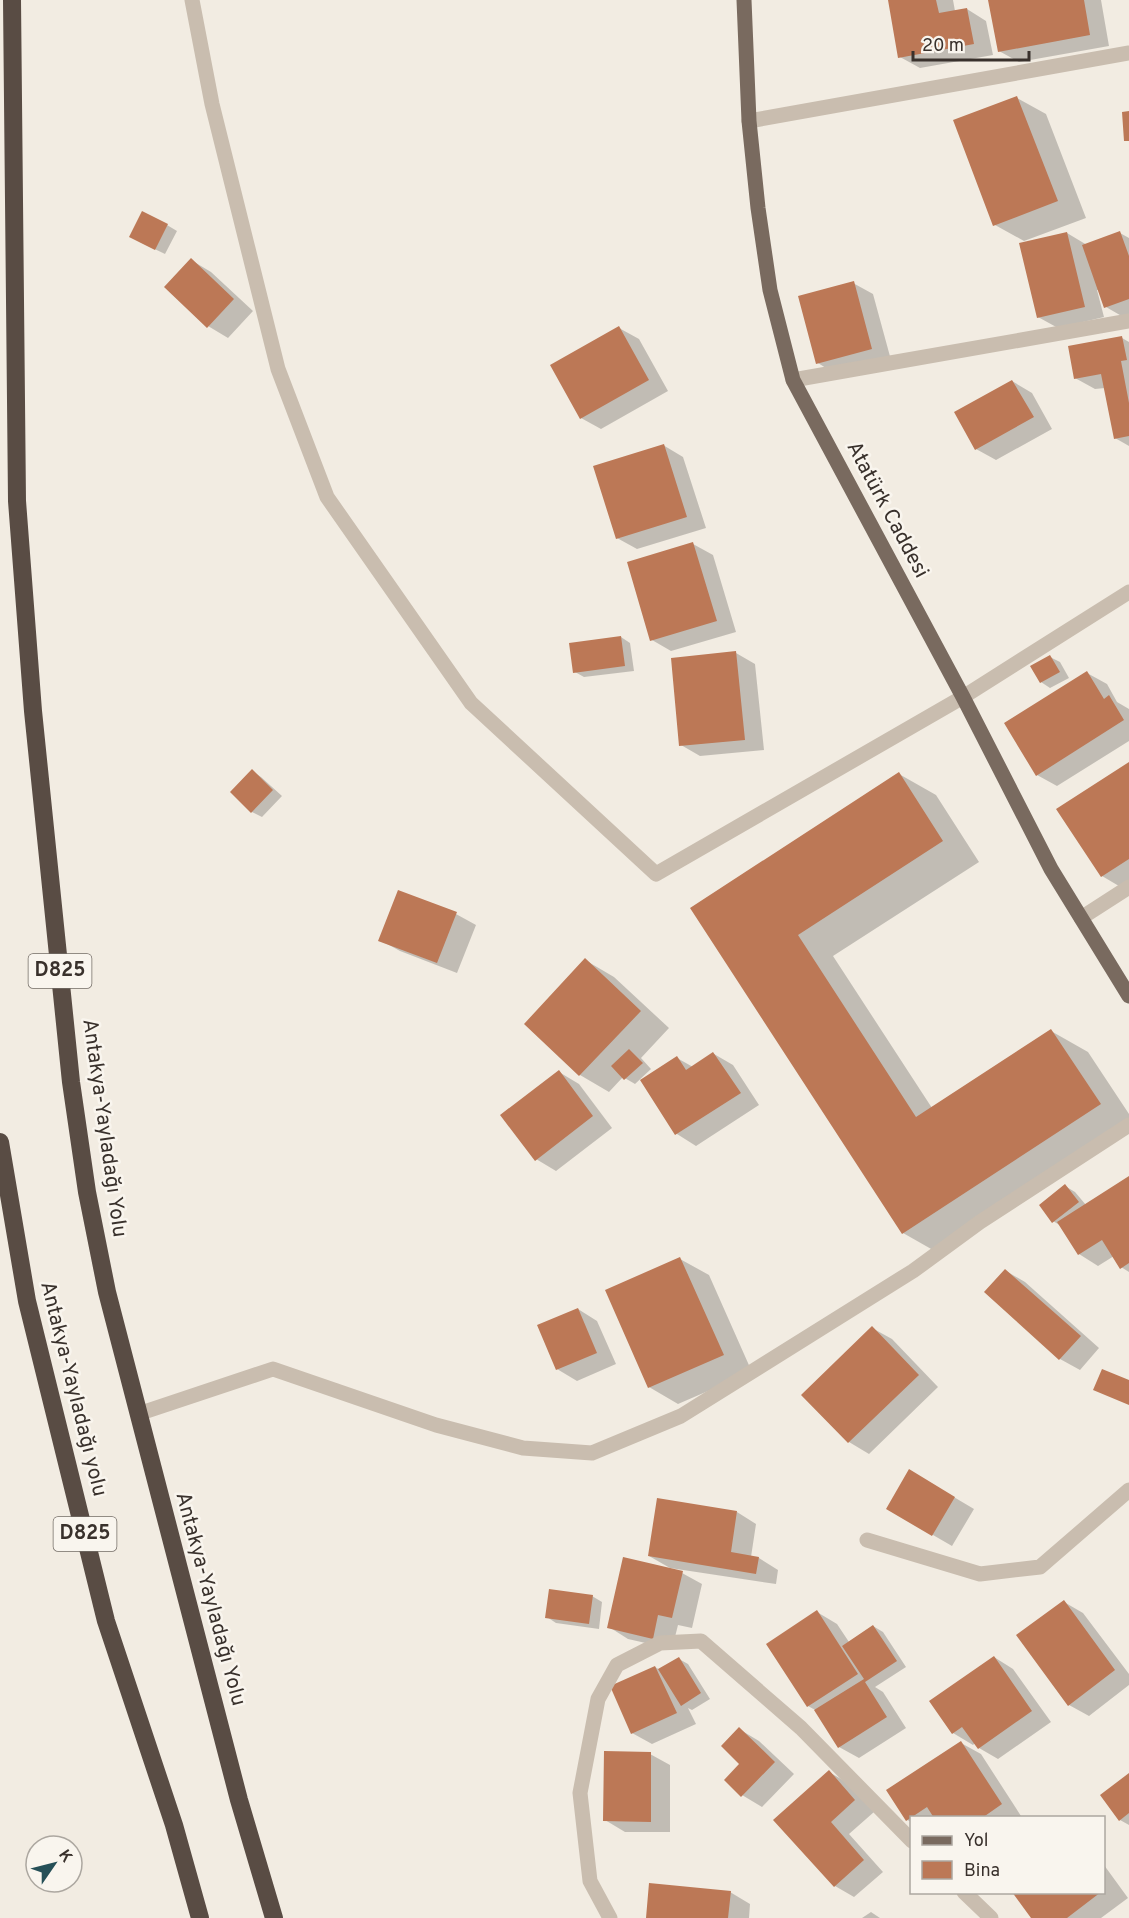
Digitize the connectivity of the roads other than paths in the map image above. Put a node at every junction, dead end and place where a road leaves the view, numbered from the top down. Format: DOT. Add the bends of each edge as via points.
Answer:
graph roads {
  1 [pos="12,0"];
  2 [pos="192,0"];
  3 [pos="744,0"];
  4 [pos="1129,54"];
  5 [pos="750,121"];
  6 [pos="1129,321"];
  7 [pos="793,380"];
  8 [pos="1129,592"];
  9 [pos="963,697"];
  10 [pos="1129,887"];
  11 [pos="1081,918"];
  12 [pos="1129,996"];
  13 [pos="1129,1125"];
  14 [pos="0,1142"];
  15 [pos="138,1414"];
  16 [pos="1129,1490"];
  17 [pos="867,1540"];
  18 [pos="910,1839"];
  19 [pos="965,1894"];
  20 [pos="200,1918"];
  21 [pos="274,1918"];
  22 [pos="610,1918"];
  23 [pos="992,1918"];
  1 -- 15 [label="highway, Antakya-Yayladağı Yolu / D825" via="17,501 33,711 71,1082 87,1192"];
  2 -- 9 [label="street" via="212,104 278,369 327,497 471,703 656,874"];
  3 -- 5 [label="main road, Atatürk Caddesi"];
  4 -- 5 [label="street"];
  5 -- 7 [label="main road, Atatürk Caddesi" via="770,290"];
  6 -- 7 [label="street"];
  7 -- 9 [label="main road, Atatürk Caddesi"];
  8 -- 9 [label="street"];
  9 -- 11 [label="main road, Atatürk Caddesi" via="1051,869"];
  10 -- 11 [label="street"];
  11 -- 12 [label="main road, Atatürk Caddesi"];
  13 -- 15 [label="street" via="980,1222 913,1271 681,1416 592,1453 523,1448 436,1425 273,1369"];
  14 -- 20 [label="highway, Antakya-Yayladağı yolu / D825" via="27,1301 106,1621"];
  15 -- 21 [label="highway, Antakya-Yayladağı Yolu / D825" via="239,1800"];
  16 -- 17 [label="street" via="1040,1567 980,1574"];
  18 -- 22 [label="street" via="801,1728 701,1641 660,1643 617,1665 598,1699 580,1793 590,1881"];
  19 -- 23 [label="street"];
}
